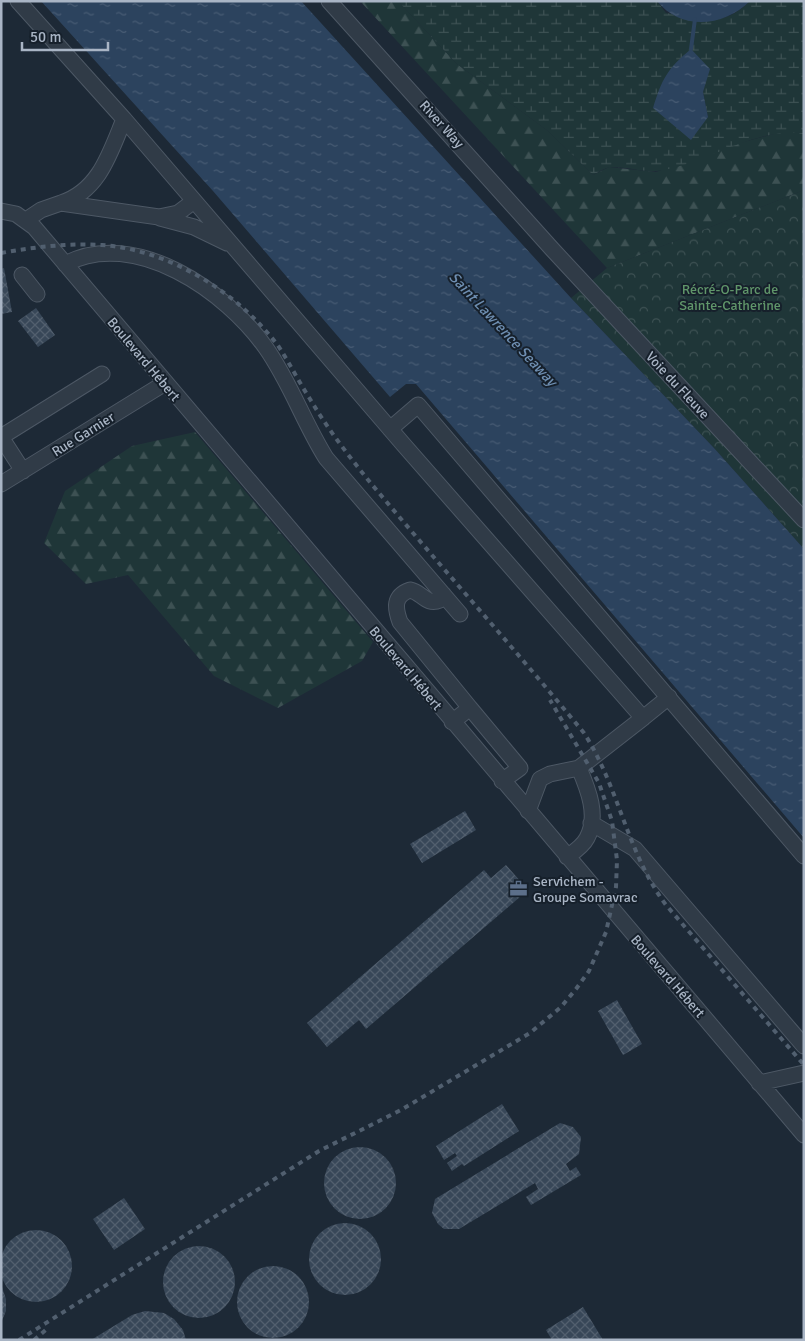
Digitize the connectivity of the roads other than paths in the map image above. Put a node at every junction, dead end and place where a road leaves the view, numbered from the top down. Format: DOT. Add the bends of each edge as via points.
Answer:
graph roads {
  1 [pos="18,1"];
  2 [pos="329,1"];
  3 [pos="124,119"];
  4 [pos="194,201"];
  5 [pos="62,203"];
  6 [pos="1,211"];
  7 [pos="159,217"];
  8 [pos="26,220"];
  9 [pos="235,248"];
  10 [pos="552,249"];
  11 [pos="65,264"];
  12 [pos="22,274"];
  13 [pos="37,294"];
  14 [pos="102,374"];
  15 [pos="164,383"];
  16 [pos="390,429"];
  17 [pos="23,471"];
  18 [pos="1,484"];
  19 [pos="804,520"];
  20 [pos="443,594"];
  21 [pos="460,614"];
  22 [pos="400,622"];
  23 [pos="380,637"];
  24 [pos="669,697"];
  25 [pos="470,708"];
  26 [pos="643,718"];
  27 [pos="452,722"];
  28 [pos="579,768"];
  29 [pos="502,781"];
  30 [pos="528,811"];
  31 [pos="591,823"];
  32 [pos="804,856"];
  33 [pos="567,858"];
  34 [pos="804,1046"];
  35 [pos="804,1073"];
  36 [pos="759,1083"];
  37 [pos="801,1127"];
  1 -- 3 [label="street"];
  2 -- 10 [label="street, River Way"];
  3 -- 4 [label="street"];
  3 -- 5 [label="street" via="86,192"];
  4 -- 7 [label="street" via="178,213"];
  4 -- 9 [label="street"];
  5 -- 7 [label="street"];
  5 -- 8 [label="street" via="41,210"];
  6 -- 8 [label="street, Boulevard Hébert"];
  7 -- 9 [label="street" via="194,227"];
  8 -- 11 [label="street, Boulevard Hébert"];
  9 -- 16 [label="street"];
  10 -- 19 [label="street, Voie du Fleuve"];
  11 -- 15 [label="street, Boulevard Hébert"];
  11 -- 20 [label="street" via="78,257 99,253 151,261 203,286 227,303 266,348 326,458"];
  12 -- 13 [label="street"];
  14 -- 17 [label="street" via="1,437"];
  15 -- 17 [label="street, Rue Garnier"];
  15 -- 23 [label="street, Boulevard Hébert"];
  16 -- 24 [label="street" via="418,405"];
  16 -- 26 [label="street"];
  17 -- 18 [label="street, Rue Garnier"];
  20 -- 21 [label="street"];
  20 -- 22 [label="street" via="434,603 416,591 403,592 395,608"];
  22 -- 23 [label="street"];
  22 -- 25 [label="street"];
  23 -- 27 [label="street, Boulevard Hébert"];
  24 -- 26 [label="street"];
  24 -- 32 [label="street"];
  25 -- 27 [label="street"];
  25 -- 29 [label="street" via="520,768"];
  26 -- 28 [label="street"];
  27 -- 29 [label="street, Boulevard Hébert"];
  28 -- 30 [label="street" via="540,779"];
  28 -- 31 [label="street" via="589,790"];
  29 -- 30 [label="street, Boulevard Hébert"];
  30 -- 33 [label="street, Boulevard Hébert"];
  31 -- 33 [label="street" via="588,837"];
  31 -- 34 [label="street" via="635,849"];
  33 -- 36 [label="street, Boulevard Hébert"];
  35 -- 36 [label="street"];
  36 -- 37 [label="street, Boulevard Hébert"];
}
